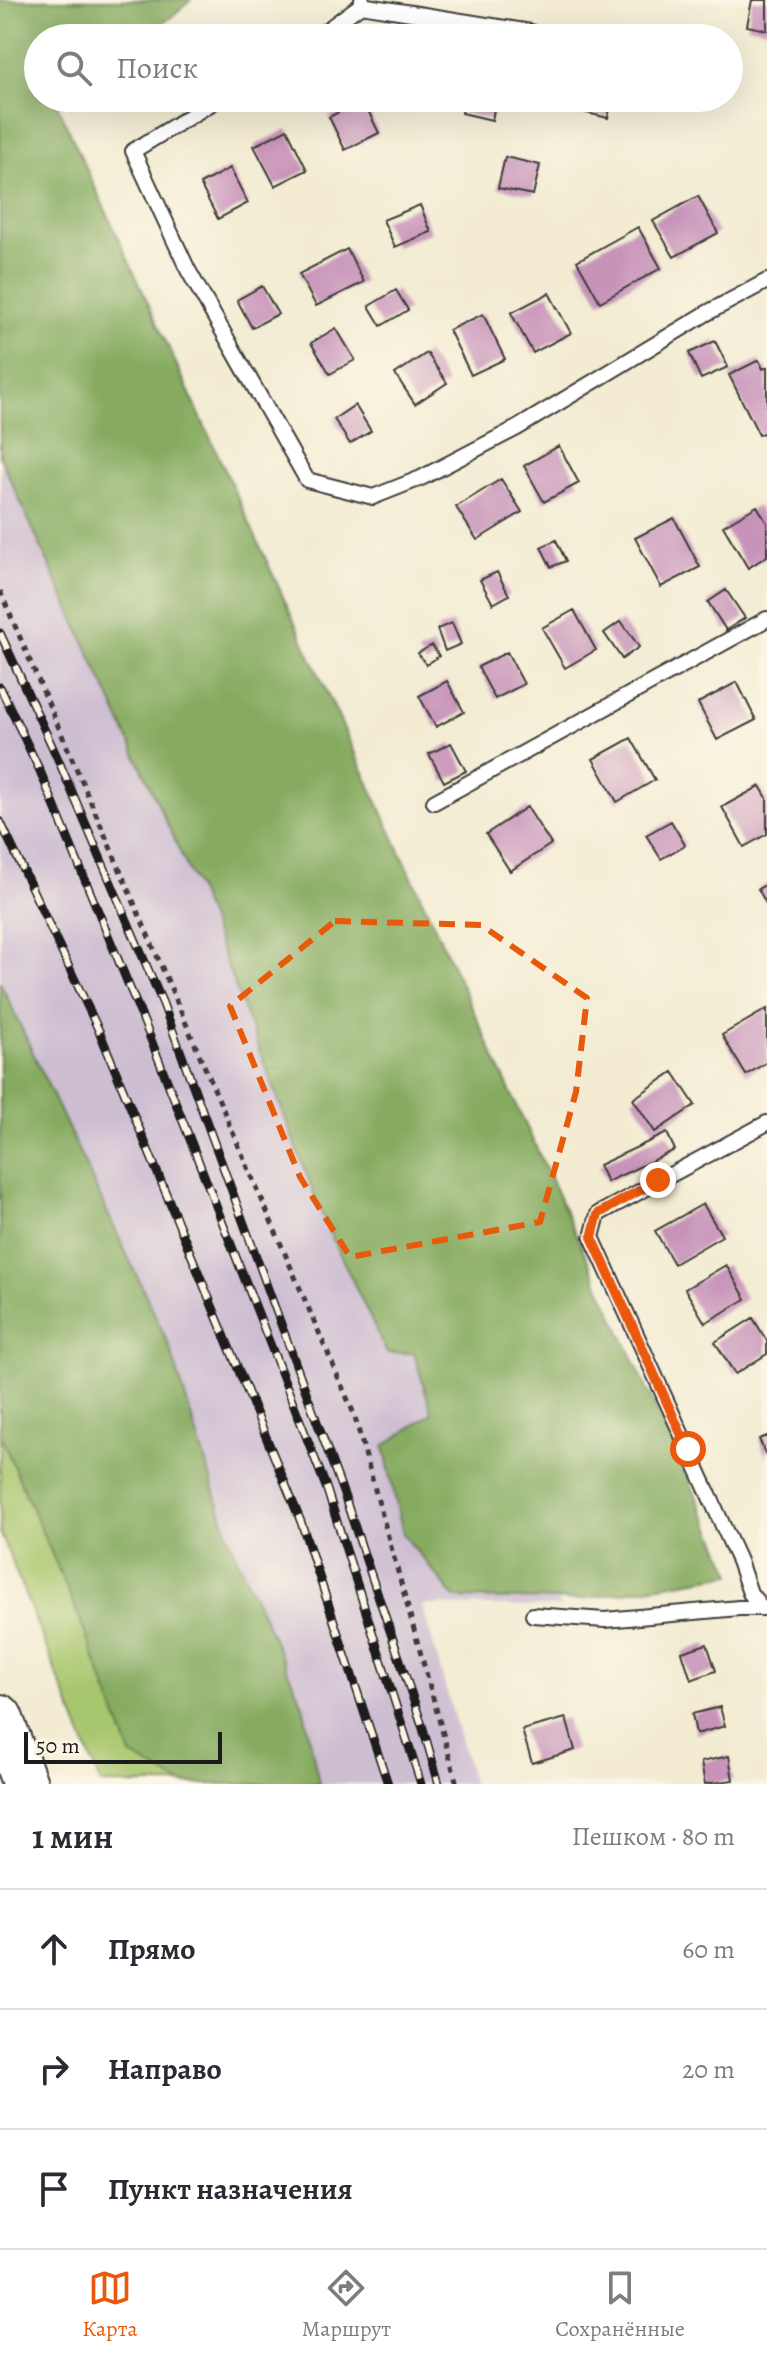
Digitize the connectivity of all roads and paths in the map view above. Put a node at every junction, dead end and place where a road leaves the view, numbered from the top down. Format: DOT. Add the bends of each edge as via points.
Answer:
graph roads {
  1 [pos="361,2"];
  2 [pos="334,24"];
  3 [pos="486,24"];
  4 [pos="197,112"];
  5 [pos="767,281"];
  6 [pos="0,591"];
  7 [pos="767,619"];
  8 [pos="434,802"];
  9 [pos="767,1123"];
  10 [pos="764,1608"];
  11 [pos="533,1615"];
  12 [pos="0,1717"];
  13 [pos="25,1784"];
  14 [pos="457,1784"];
  1 -- 2 [label="lane"];
  1 -- 3 [label="lane"];
  4 -- 5 [label="lane" via="133,151 188,270 307,480 373,497 421,478 517,428"];
  6 -- 14 [label="path" via="354,1414"];
  7 -- 8 [label="lane"];
  9 -- 10 [label="lane" via="598,1214 592,1237 750,1593"];
  10 -- 11 [label="lane" via="605,1620"];
  12 -- 13 [label="highway"];
}
